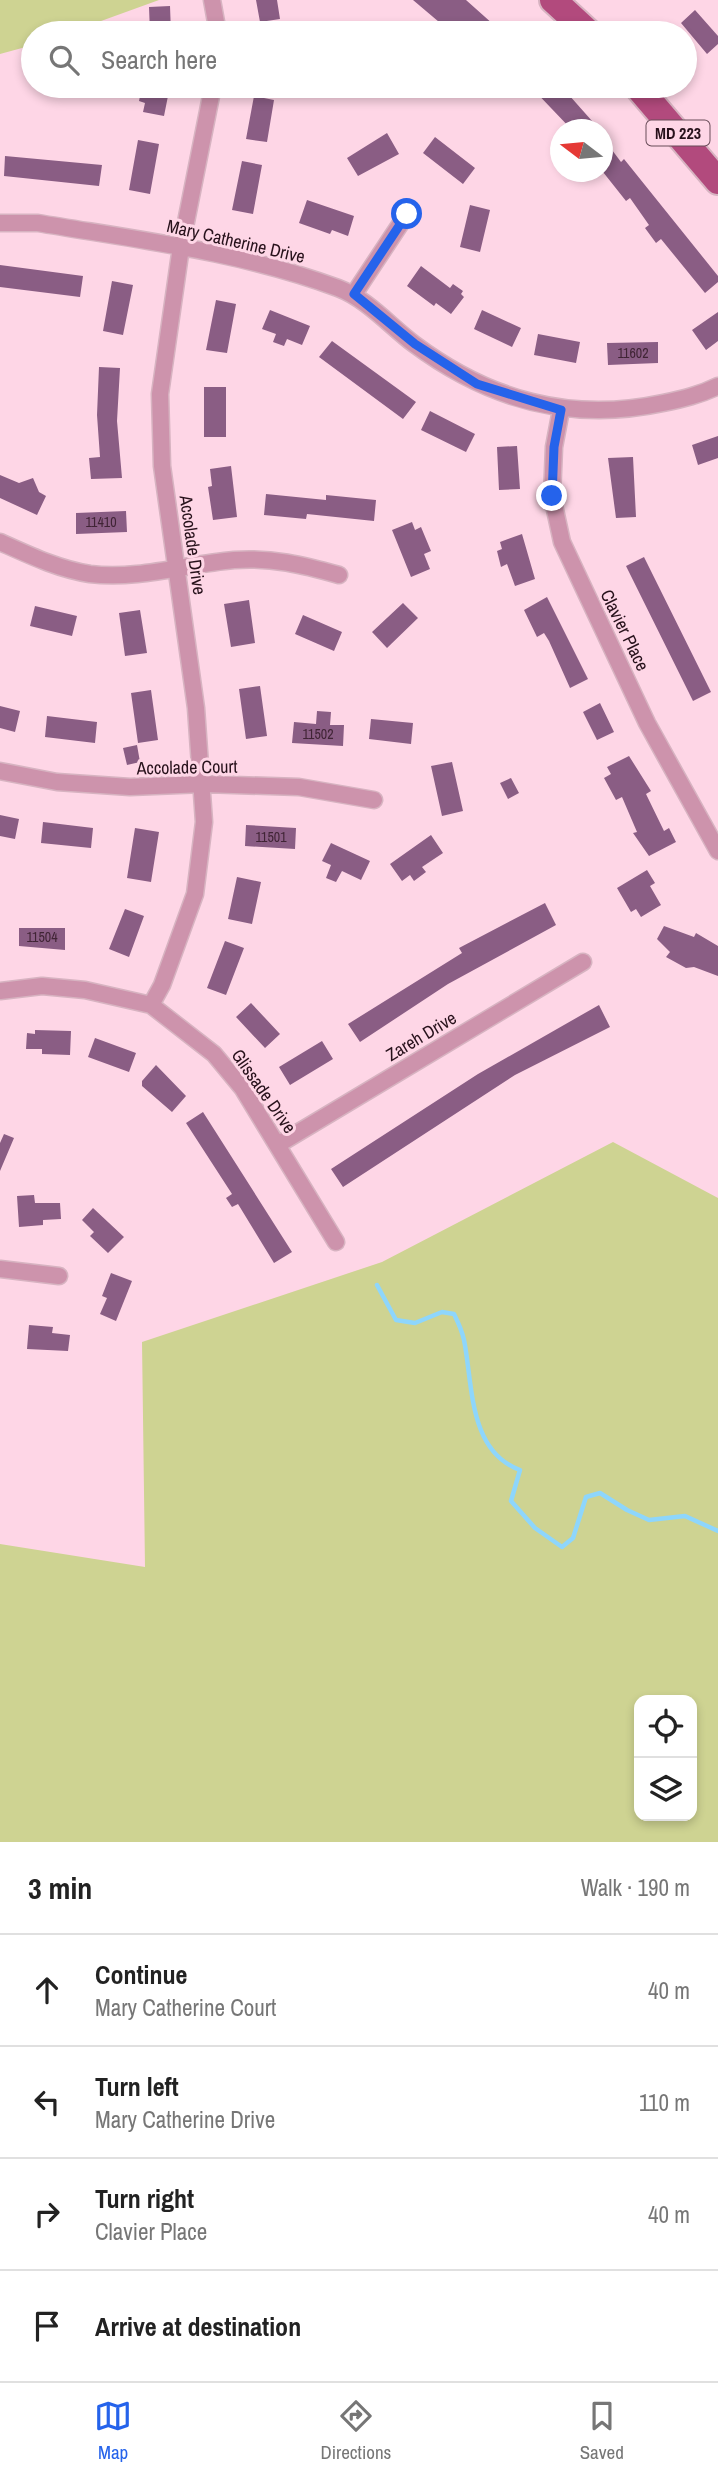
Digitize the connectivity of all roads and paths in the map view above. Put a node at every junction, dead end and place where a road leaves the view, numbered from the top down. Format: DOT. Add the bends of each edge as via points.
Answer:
graph roads {
  1 [pos="212,0"];
  2 [pos="553,0"];
  3 [pos="216,21"];
  4 [pos="576,21"];
  5 [pos="211,98"];
  6 [pos="647,98"];
  7 [pos="718,181"];
  8 [pos="407,214"];
  9 [pos="0,223"];
  10 [pos="181,247"];
  11 [pos="354,294"];
  12 [pos="718,386"];
  13 [pos="561,410"];
  14 [pos="0,542"];
  15 [pos="176,568"];
  16 [pos="339,575"];
  17 [pos="0,771"];
  18 [pos="204,783"];
  19 [pos="374,800"];
  20 [pos="718,851"];
  21 [pos="583,962"];
  22 [pos="0,991"];
  23 [pos="151,1005"];
  24 [pos="279,1144"];
  25 [pos="336,1242"];
  26 [pos="0,1269"];
  27 [pos="59,1276"];
  1 -- 3 [label="street"];
  2 -- 4 [label="main road"];
  5 -- 10 [label="street, Accolade Drive"];
  6 -- 7 [label="main road, MD 223"];
  8 -- 11 [label="street"];
  9 -- 10 [label="street, Mary Catherine Drive" via="38,223"];
  10 -- 11 [label="street, Mary Catherine Drive" via="283,268"];
  10 -- 15 [label="street, Accolade Drive" via="160,394 162,466"];
  11 -- 13 [label="street, Mary Catherine Drive" via="415,344 477,384"];
  12 -- 13 [label="street, Mary Catherine Drive" via="701,395 631,410"];
  13 -- 20 [label="street, Clavier Place" via="552,496 562,542 647,723"];
  14 -- 15 [label="street" via="43,561 91,574"];
  15 -- 16 [label="street" via="279,559"];
  15 -- 18 [label="street, Accolade Drive"];
  17 -- 18 [label="street, Accolade Court" via="57,782 130,787"];
  18 -- 19 [label="street, Accolade Court" via="299,787"];
  18 -- 23 [label="street, Accolade Drive" via="195,894"];
  21 -- 24 [label="street, Zareh Drive"];
  22 -- 23 [label="street, Glissade Drive" via="42,986"];
  23 -- 24 [label="street, Glissade Drive" via="214,1054"];
  24 -- 25 [label="street, Glissade Drive"];
  26 -- 27 [label="street"];
}
